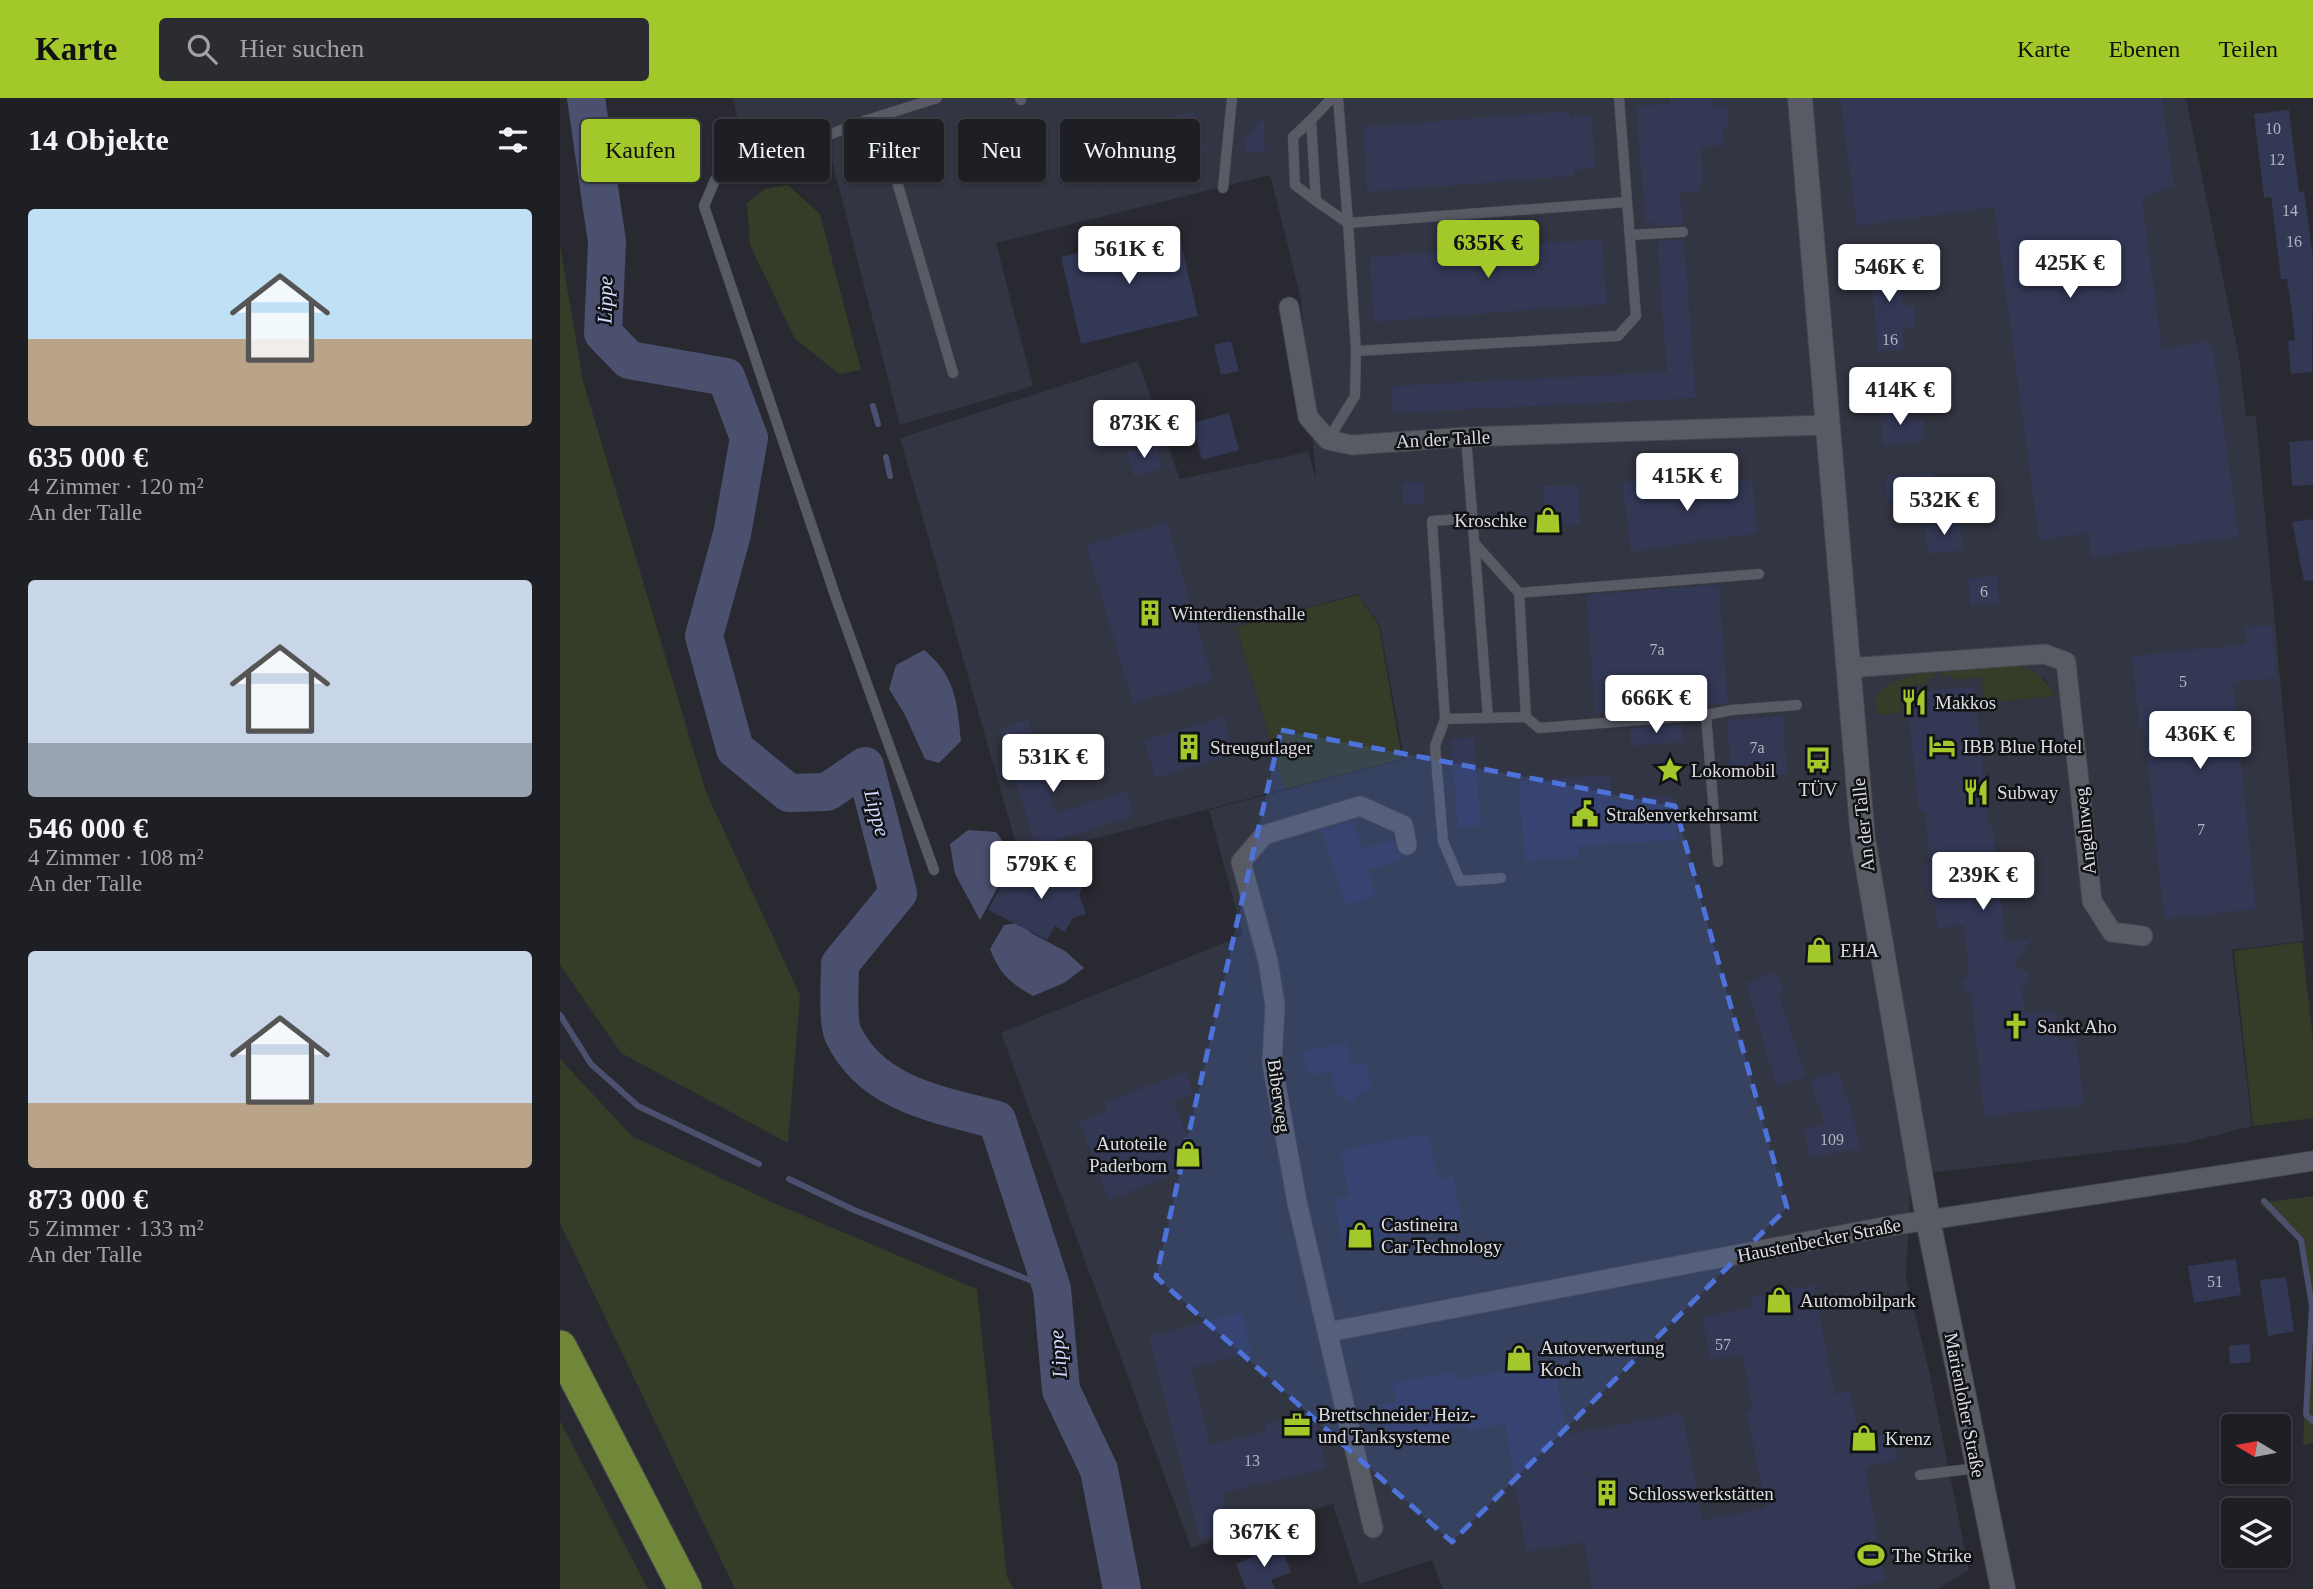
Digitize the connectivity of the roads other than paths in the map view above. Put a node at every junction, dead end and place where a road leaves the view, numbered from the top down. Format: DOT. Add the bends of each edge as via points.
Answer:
graph roads {
  1 [pos="937,98"];
  2 [pos="1232,98"];
  3 [pos="1332,98"];
  4 [pos="1338,98"];
  5 [pos="1619,98"];
  6 [pos="1800,98"];
  7 [pos="878,117"];
  8 [pos="1311,120"];
  9 [pos="1223,188"];
  10 [pos="1316,201"];
  11 [pos="1627,202"];
  12 [pos="1348,223"];
  13 [pos="1683,232"];
  14 [pos="1630,235"];
  15 [pos="1289,307"];
  16 [pos="1356,351"];
  17 [pos="953,373"];
  18 [pos="1826,425"];
  19 [pos="1466,437"];
  20 [pos="1328,440"];
  21 [pos="1474,518"];
  22 [pos="1476,545"];
  23 [pos="1759,573"];
  24 [pos="1519,593"];
  25 [pos="1847,668"];
  26 [pos="1797,705"];
  27 [pos="1706,715"];
  28 [pos="1488,717"];
  29 [pos="1525,717"];
  30 [pos="1445,719"];
  31 [pos="1407,845"];
  32 [pos="1718,862"];
  33 [pos="934,870"];
  34 [pos="1500,878"];
  35 [pos="2143,936"];
  36 [pos="2313,1161"];
  37 [pos="1928,1220"];
  38 [pos="1328,1332"];
  39 [pos="560,1348"];
  40 [pos="1978,1468"];
  41 [pos="1920,1475"];
  42 [pos="1373,1528"];
  43 [pos="685,1589"];
  44 [pos="2003,1589"];
  1 -- 7 [label="lane"];
  2 -- 9 [label="lane"];
  3 -- 8 [label="lane"];
  4 -- 12 [label="lane"];
  5 -- 11 [label="lane"];
  6 -- 18 [label="street, An der Talle"];
  7 -- 17 [label="lane"];
  7 -- 33 [label="lane" via="715,180 704,206 837,601"];
  8 -- 10 [label="lane"];
  8 -- 10 [label="lane" via="1293,137 1295,185"];
  10 -- 12 [label="lane"];
  11 -- 12 [label="lane"];
  11 -- 14 [label="lane"];
  12 -- 16 [label="lane"];
  13 -- 14 [label="lane"];
  14 -- 16 [label="lane" via="1636,316 1618,337"];
  15 -- 20 [label="street" via="1308,417"];
  16 -- 20 [label="lane" via="1355,396"];
  18 -- 19 [label="street, An der Talle"];
  18 -- 25 [label="street, An der Talle"];
  19 -- 20 [label="street, An der Talle" via="1352,445"];
  19 -- 21 [label="lane"];
  21 -- 22 [label="lane"];
  21 -- 30 [label="lane" via="1432,521"];
  22 -- 24 [label="lane"];
  22 -- 28 [label="lane"];
  23 -- 24 [label="lane"];
  24 -- 29 [label="lane"];
  25 -- 35 [label="street, Angelnweg" via="2045,654 2066,662 2092,901 2112,932"];
  25 -- 37 [label="street, An der Talle" via="1863,839"];
  26 -- 27 [label="lane"];
  27 -- 29 [label="lane" via="1539,729"];
  27 -- 32 [label="lane"];
  28 -- 29 [label="lane"];
  28 -- 30 [label="lane"];
  30 -- 34 [label="lane" via="1435,746 1443,841 1460,881"];
  31 -- 38 [label="street, Biberweg" via="1402,825 1360,806 1264,835 1241,862 1268,961 1275,1005 1272,1063 1297,1202"];
  36 -- 37 [label="street, Haustenbecker Straße"];
  37 -- 38 [label="street, Haustenbecker Straße"];
  37 -- 40 [label="street, Marienloher Straße"];
  38 -- 42 [label="street, Biberweg"];
  39 -- 43 [label="highway"];
  40 -- 41 [label="lane"];
  40 -- 44 [label="street, Marienloher Straße"];
}
